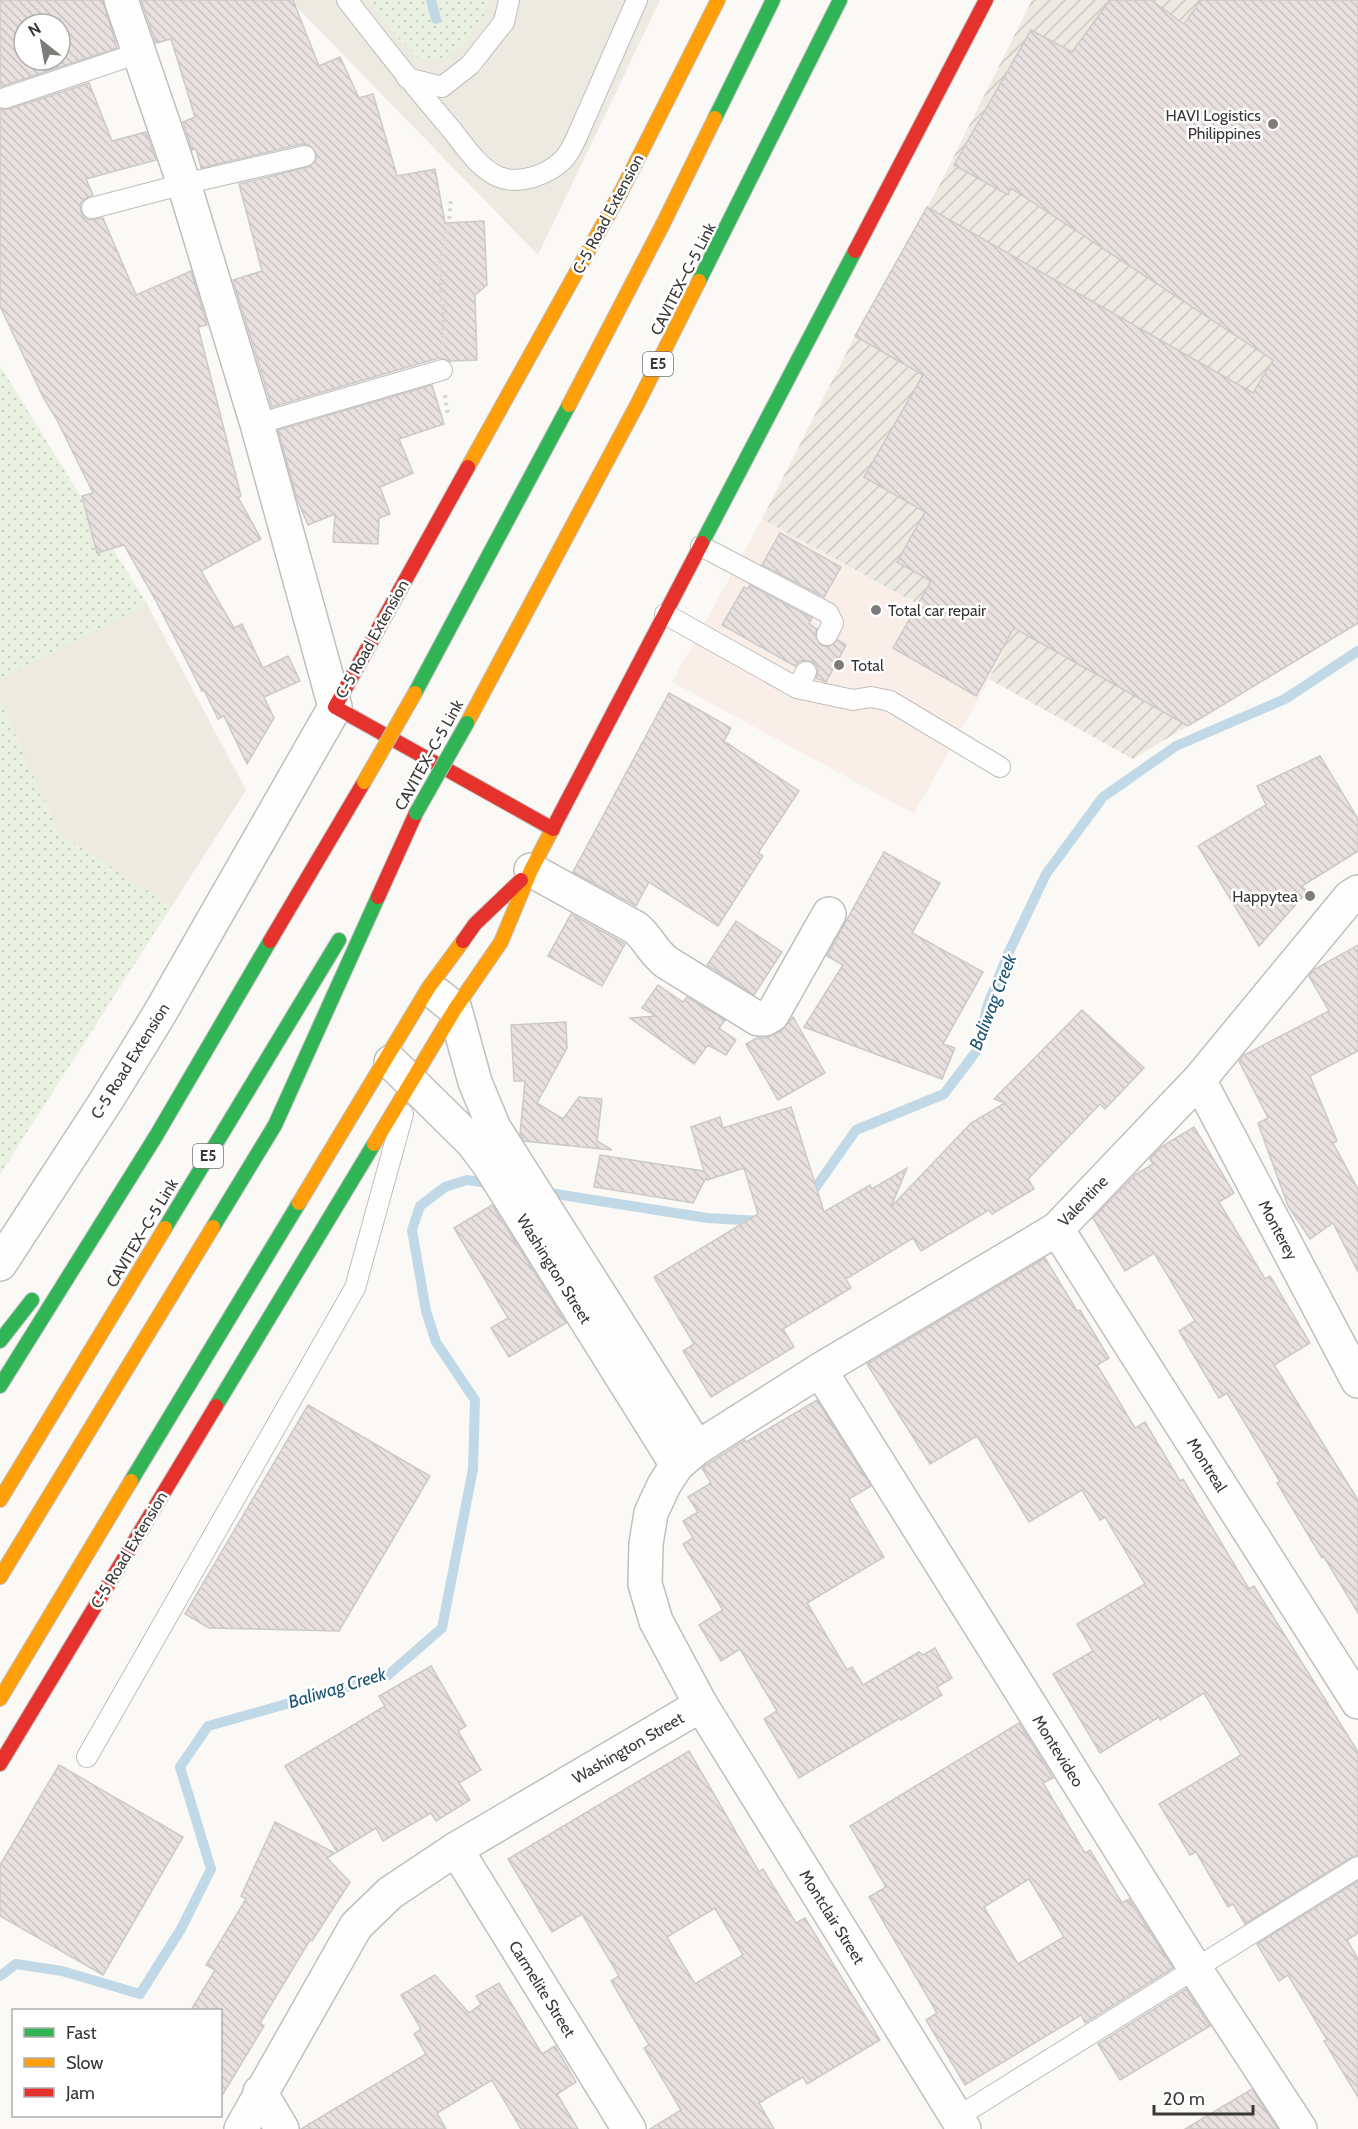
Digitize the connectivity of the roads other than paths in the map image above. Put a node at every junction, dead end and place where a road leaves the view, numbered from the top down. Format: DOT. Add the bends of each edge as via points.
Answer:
graph roads {
  1 [pos="121,0"];
  2 [pos="347,0"];
  3 [pos="509,0"];
  4 [pos="637,0"];
  5 [pos="718,0"];
  6 [pos="773,0"];
  7 [pos="840,0"];
  8 [pos="986,0"];
  9 [pos="139,53"];
  10 [pos="407,78"];
  11 [pos="5,98"];
  12 [pos="305,156"];
  13 [pos="184,184"];
  14 [pos="92,208"];
  15 [pos="442,370"];
  16 [pos="257,424"];
  17 [pos="701,546"];
  18 [pos="665,614"];
  19 [pos="827,634"];
  20 [pos="335,707"];
  21 [pos="1000,767"];
  22 [pos="417,813"];
  23 [pos="553,829"];
  24 [pos="531,870"];
  25 [pos="1358,892"];
  26 [pos="829,914"];
  27 [pos="429,987"];
  28 [pos="455,1009"];
  29 [pos="385,1056"];
  30 [pos="1199,1080"];
  31 [pos="411,1083"];
  32 [pos="156,1136"];
  33 [pos="498,1156"];
  34 [pos="1057,1229"];
  35 [pos="64,1257"];
  36 [pos="0,1264"];
  37 [pos="43,1285"];
  38 [pos="0,1341"];
  39 [pos="820,1370"];
  40 [pos="1358,1381"];
  41 [pos="0,1386"];
  42 [pos="687,1456"];
  43 [pos="0,1500"];
  44 [pos="0,1577"];
  45 [pos="0,1699"];
  46 [pos="1358,1702"];
  47 [pos="701,1705"];
  48 [pos="87,1757"];
  49 [pos="0,1764"];
  50 [pos="456,1849"];
  51 [pos="1358,1867"];
  52 [pos="1196,1970"];
  53 [pos="260,2092"];
  54 [pos="960,2123"];
  55 [pos="241,2129"];
  56 [pos="282,2129"];
  57 [pos="629,2129"];
  58 [pos="1300,2129"];
  1 -- 9 [label="street"];
  2 -- 10 [label="lane"];
  3 -- 10 [label="lane" via="504,22 470,65 442,87"];
  4 -- 10 [label="lane" via="564,160 529,179 511,181 479,163"];
  5 -- 20 [label="main road, C-5 Road Extension" via="621,192"];
  6 -- 32 [label="main road, bridge" via="657,235 415,693"];
  7 -- 22 [label="main road, CAVITEX–C-5 Link / E5, bridge" via="638,403"];
  8 -- 17 [label="main road, C-5 Road Extension"];
  9 -- 11 [label="lane"];
  9 -- 13 [label="street"];
  12 -- 13 [label="lane"];
  13 -- 14 [label="lane"];
  13 -- 16 [label="street"];
  15 -- 16 [label="lane"];
  16 -- 20 [label="street"];
  17 -- 18 [label="main road, C-5 Road Extension"];
  17 -- 19 [label="lane" via="828,613 833,623"];
  18 -- 21 [label="lane" via="801,680 853,700 871,697 890,701"];
  18 -- 23 [label="main road, C-5 Road Extension"];
  20 -- 23 [label="main road"];
  20 -- 36 [label="street, C-5 Road Extension" via="160,1012"];
  22 -- 43 [label="main road, CAVITEX–C-5 Link / E5"];
  22 -- 44 [label="main road" via="275,1125"];
  23 -- 24 [label="main road, C-5 Road Extension"];
  24 -- 26 [label="street" via="636,928 658,956 758,1020 772,1015"];
  24 -- 27 [label="main road, C-5 Road Extension" via="475,924"];
  24 -- 28 [label="main road, C-5 Road Extension" via="501,942"];
  25 -- 30 [label="street, Valentine"];
  27 -- 28 [label="street"];
  27 -- 29 [label="main road, C-5 Road Extension"];
  28 -- 31 [label="main road, C-5 Road Extension"];
  28 -- 33 [label="street, Washington Street" via="475,1082 494,1128"];
  29 -- 31 [label="street, Washington Street"];
  29 -- 45 [label="main road, C-5 Road Extension"];
  30 -- 34 [label="street, Valentine"];
  30 -- 40 [label="street, Monterey"];
  31 -- 33 [label="street, Washington Street" via="473,1143"];
  31 -- 48 [label="lane" via="355,1288"];
  31 -- 49 [label="main road, C-5 Road Extension"];
  32 -- 35 [label="main road"];
  32 -- 41 [label="main road"];
  33 -- 42 [label="street, Washington Street"];
  34 -- 39 [label="street, Valentine"];
  34 -- 46 [label="street, Montreal"];
  37 -- 38 [label="main road"];
  39 -- 42 [label="street, Valentine"];
  39 -- 52 [label="street, Montevideo"];
  42 -- 47 [label="street, Washington Street" via="664,1485 651,1514 645,1584 656,1621"];
  47 -- 50 [label="street, Washington Street"];
  47 -- 54 [label="street, Montclair Street"];
  50 -- 53 [label="street, Washington Street" via="390,1893 356,1926"];
  50 -- 57 [label="street, Carmelite Street"];
  51 -- 52 [label="lane"];
  52 -- 54 [label="lane"];
  52 -- 58 [label="street, Montevideo"];
  53 -- 55 [label="street, Washington Street"];
  53 -- 56 [label="street"];
}
